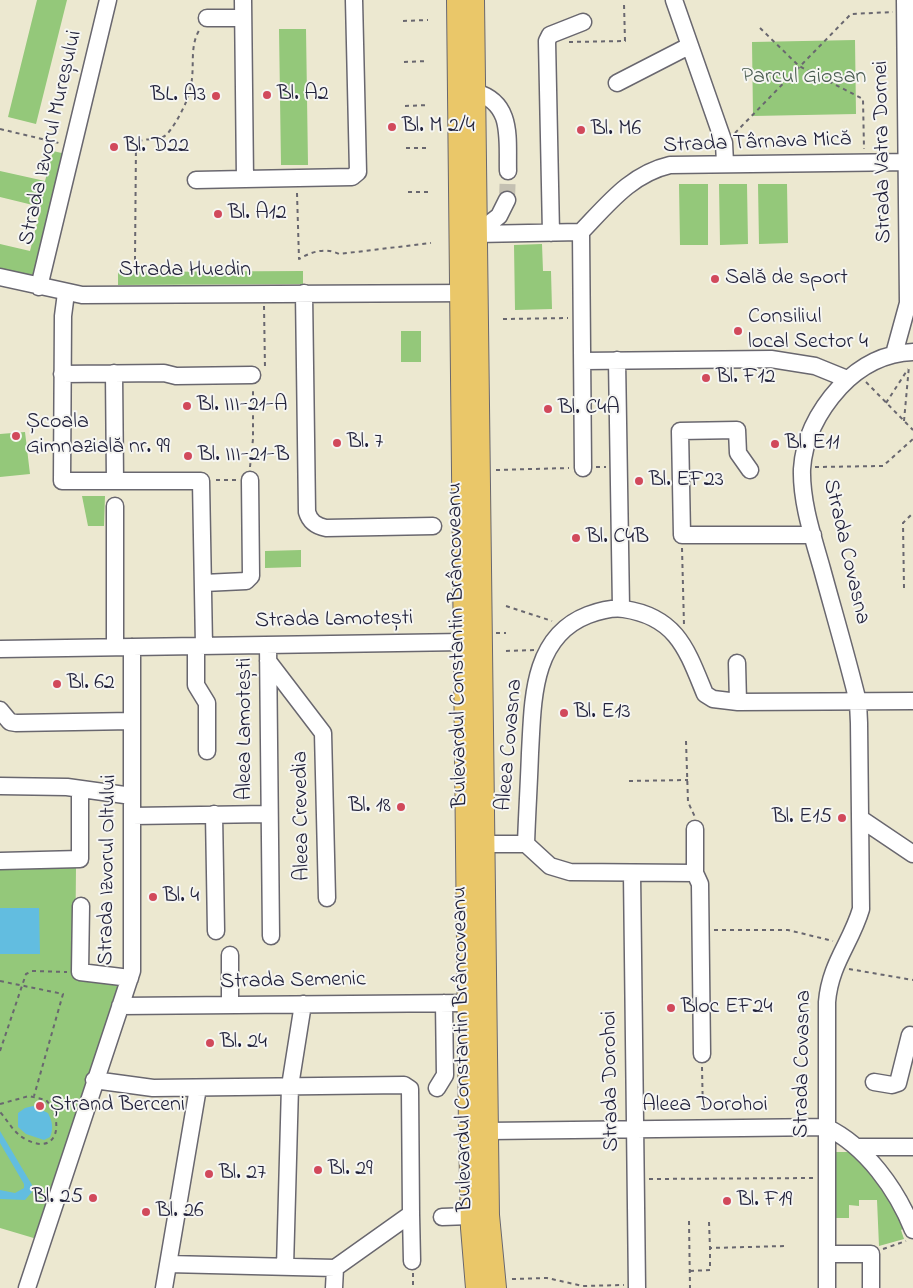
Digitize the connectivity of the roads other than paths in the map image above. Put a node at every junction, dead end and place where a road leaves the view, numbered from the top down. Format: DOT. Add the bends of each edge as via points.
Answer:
graph roads {
  1 [pos="108,0"];
  2 [pos="243,0"];
  3 [pos="354,0"];
  4 [pos="457,0"];
  5 [pos="474,0"];
  6 [pos="674,0"];
  7 [pos="905,6"];
  8 [pos="207,18"];
  9 [pos="243,18"];
  10 [pos="582,22"];
  11 [pos="689,46"];
  12 [pos="617,83"];
  13 [pos="475,92"];
  14 [pos="910,162"];
  15 [pos="725,164"];
  16 [pos="508,172"];
  17 [pos="245,179"];
  18 [pos="196,180"];
  19 [pos="507,200"];
  20 [pos="581,232"];
  21 [pos="551,233"];
  22 [pos="476,234"];
  23 [pos="0,277"];
  24 [pos="40,286"];
  25 [pos="66,293"];
  26 [pos="304,293"];
  27 [pos="469,293"];
  28 [pos="911,309"];
  29 [pos="907,356"];
  30 [pos="618,360"];
  31 [pos="583,361"];
  32 [pos="114,373"];
  33 [pos="62,374"];
  34 [pos="252,375"];
  35 [pos="852,376"];
  36 [pos="583,468"];
  37 [pos="750,470"];
  38 [pos="115,480"];
  39 [pos="250,480"];
  40 [pos="115,506"];
  41 [pos="433,526"];
  42 [pos="813,535"];
  43 [pos="204,582"];
  44 [pos="621,608"];
  45 [pos="464,642"];
  46 [pos="200,646"];
  47 [pos="115,647"];
  48 [pos="132,647"];
  49 [pos="0,649"];
  50 [pos="268,653"];
  51 [pos="737,663"];
  52 [pos="913,701"];
  53 [pos="738,702"];
  54 [pos="858,702"];
  55 [pos="0,710"];
  56 [pos="132,721"];
  57 [pos="207,752"];
  58 [pos="0,786"];
  59 [pos="80,789"];
  60 [pos="132,796"];
  61 [pos="214,814"];
  62 [pos="269,814"];
  63 [pos="132,816"];
  64 [pos="861,819"];
  65 [pos="695,829"];
  66 [pos="485,844"];
  67 [pos="526,844"];
  68 [pos="913,854"];
  69 [pos="0,861"];
  70 [pos="632,873"];
  71 [pos="695,873"];
  72 [pos="327,898"];
  73 [pos="81,906"];
  74 [pos="216,931"];
  75 [pos="271,936"];
  76 [pos="230,955"];
  77 [pos="130,978"];
  78 [pos="467,1002"];
  79 [pos="444,1003"];
  80 [pos="302,1004"];
  81 [pos="230,1005"];
  82 [pos="120,1006"];
  83 [pos="910,1035"];
  84 [pos="702,1054"];
  85 [pos="94,1080"];
  86 [pos="874,1082"];
  87 [pos="290,1086"];
  88 [pos="198,1088"];
  89 [pos="437,1088"];
  90 [pos="826,1127"];
  91 [pos="636,1129"];
  92 [pos="478,1131"];
  93 [pos="856,1146"];
  94 [pos="913,1147"];
  95 [pos="411,1214"];
  96 [pos="470,1216"];
  97 [pos="442,1217"];
  98 [pos="913,1230"];
  99 [pos="826,1254"];
  100 [pos="412,1261"];
  101 [pos="168,1264"];
  102 [pos="285,1267"];
  103 [pos="336,1268"];
  104 [pos="504,1284"];
  105 [pos="636,1287"];
  106 [pos="27,1288"];
  107 [pos="164,1288"];
  108 [pos="334,1288"];
  109 [pos="476,1288"];
  110 [pos="827,1288"];
  111 [pos="871,1288"];
  1 -- 24 [label="street, Strada Izvorul Mureșului"];
  2 -- 9 [label="street"];
  3 -- 17 [label="street" via="358,172 352,177"];
  4 -- 27 [label="main road, Bulevardul Constantin Brâncoveanu"];
  5 -- 13 [label="main road, Bulevardul Constantin Brâncoveanu"];
  6 -- 11 [label="street"];
  7 -- 14 [label="street, Strada Vatra Dornei"];
  8 -- 9 [label="street"];
  9 -- 17 [label="street"];
  10 -- 21 [label="street" via="550,35 547,45"];
  11 -- 12 [label="street"];
  11 -- 15 [label="street" via="724,143"];
  13 -- 16 [label="street" via="497,102 504,114"];
  13 -- 22 [label="main road, Bulevardul Constantin Brâncoveanu"];
  14 -- 15 [label="street, Strada Târnava Mică"];
  14 -- 28 [label="street, Strada Vatra Dornei"];
  15 -- 20 [label="street, Strada Târnava Mică" via="670,165 650,171 628,185"];
  17 -- 18 [label="street"];
  19 -- 22 [label="street" via="499,216"];
  20 -- 21 [label="street"];
  20 -- 31 [label="street"];
  21 -- 22 [label="street"];
  22 -- 27 [label="main road, Bulevardul Constantin Brâncoveanu"];
  23 -- 24 [label="street, Strada Huedin"];
  24 -- 25 [label="street, Strada Huedin"];
  25 -- 26 [label="street, Strada Huedin"];
  25 -- 33 [label="street"];
  26 -- 27 [label="street, Strada Huedin"];
  26 -- 41 [label="street" via="307,512 313,523 326,528"];
  27 -- 45 [label="main road, Bulevardul Constantin Brâncoveanu"];
  27 -- 66 [label="main road, Bulevardul Constantin Brâncoveanu" via="480,470"];
  28 -- 29 [label="street, Strada Vatra Dornei"];
  29 -- 35 [label="street, Strada Covasna" via="877,359"];
  30 -- 31 [label="street"];
  30 -- 35 [label="street" via="771,359"];
  30 -- 44 [label="street"];
  31 -- 36 [label="street"];
  32 -- 33 [label="street"];
  32 -- 34 [label="street"];
  32 -- 38 [label="street"];
  33 -- 38 [label="street" via="62,481"];
  35 -- 42 [label="street, Strada Covasna" via="815,421 805,451 802,467 804,490"];
  37 -- 42 [label="street" via="738,453 737,430 680,430 682,535"];
  38 -- 43 [label="street" via="201,480"];
  39 -- 43 [label="street" via="251,576 246,581"];
  40 -- 47 [label="street"];
  42 -- 54 [label="street, Strada Covasna"];
  43 -- 46 [label="street"];
  44 -- 53 [label="street, Aleea Covasna" via="650,615 666,625 680,638 705,694 713,699"];
  44 -- 67 [label="street, Aleea Covasna" via="599,611 567,626 547,650 535,683"];
  45 -- 50 [label="street, Strada Lamotești"];
  45 -- 78 [label="main road, Bulevardul Constantin Brâncoveanu"];
  46 -- 48 [label="street, Strada Lamotești"];
  46 -- 50 [label="street, Strada Lamotești"];
  46 -- 57 [label="street" via="196,685 207,703"];
  47 -- 48 [label="street, Strada Lamotești"];
  47 -- 49 [label="street, Strada Lamotești"];
  48 -- 56 [label="street, Strada Izvorul Oltului"];
  50 -- 62 [label="street, Aleea Lamotești"];
  50 -- 72 [label="street, Aleea Crevedia" via="323,734"];
  51 -- 53 [label="street"];
  52 -- 54 [label="street, Aleea Covasna"];
  53 -- 54 [label="street, Aleea Covasna"];
  54 -- 64 [label="street, Strada Covasna"];
  55 -- 56 [label="street" via="10,722 16,723"];
  56 -- 60 [label="street, Strada Izvorul Oltului"];
  58 -- 59 [label="street"];
  59 -- 60 [label="street"];
  59 -- 69 [label="street" via="80,859"];
  60 -- 63 [label="street, Strada Izvorul Oltului"];
  61 -- 62 [label="street, Aleea Lamotești"];
  61 -- 63 [label="street, Aleea Lamotești"];
  61 -- 74 [label="street"];
  62 -- 75 [label="street, Aleea Lamotești"];
  63 -- 77 [label="street, Strada Izvorul Oltului" via="133,963"];
  64 -- 68 [label="street"];
  64 -- 90 [label="street, Strada Covasna" via="861,909 834,966 827,1002"];
  65 -- 71 [label="street"];
  66 -- 67 [label="street"];
  66 -- 92 [label="main road, Bulevardul Constantin Brâncoveanu"];
  67 -- 70 [label="street" via="558,870"];
  70 -- 71 [label="street"];
  70 -- 91 [label="street, Strada Dorohoi"];
  71 -- 84 [label="street" via="700,884"];
  73 -- 77 [label="street" via="80,972"];
  76 -- 81 [label="street"];
  77 -- 82 [label="street, Strada Izvorul Oltului"];
  78 -- 79 [label="street, Strada Semenic"];
  78 -- 92 [label="main road, Bulevardul Constantin Brâncoveanu"];
  79 -- 80 [label="street, Strada Semenic"];
  79 -- 89 [label="street, Bulevardul Constantin Brâncoveanu" via="445,1075"];
  80 -- 81 [label="street, Strada Semenic"];
  80 -- 87 [label="street"];
  81 -- 82 [label="street, Strada Semenic"];
  82 -- 85 [label="street, Strada Izvorul Oltului"];
  83 -- 86 [label="street" via="898,1083"];
  85 -- 88 [label="street" via="153,1088"];
  85 -- 106 [label="street, Strada Izvorul Oltului"];
  87 -- 88 [label="street"];
  87 -- 95 [label="street" via="409,1086"];
  87 -- 102 [label="street"];
  88 -- 101 [label="street"];
  90 -- 91 [label="street, Aleea Dorohoi"];
  90 -- 93 [label="street"];
  90 -- 99 [label="street, Strada Covasna"];
  91 -- 92 [label="street, Aleea Dorohoi"];
  91 -- 105 [label="street, Strada Dorohoi"];
  92 -- 96 [label="main road, Bulevardul Constantin Brâncoveanu"];
  92 -- 104 [label="main road, Bulevardul Constantin Brâncoveanu" via="489,1226"];
  93 -- 94 [label="street"];
  93 -- 98 [label="street" via="894,1193"];
  95 -- 100 [label="street"];
  95 -- 103 [label="street"];
  96 -- 97 [label="street"];
  96 -- 109 [label="main road, Bulevardul Constantin Brâncoveanu"];
  99 -- 110 [label="street, Strada Covasna"];
  99 -- 111 [label="street" via="871,1254"];
  101 -- 102 [label="street"];
  101 -- 107 [label="street"];
  102 -- 103 [label="street"];
  103 -- 108 [label="street"];
}
